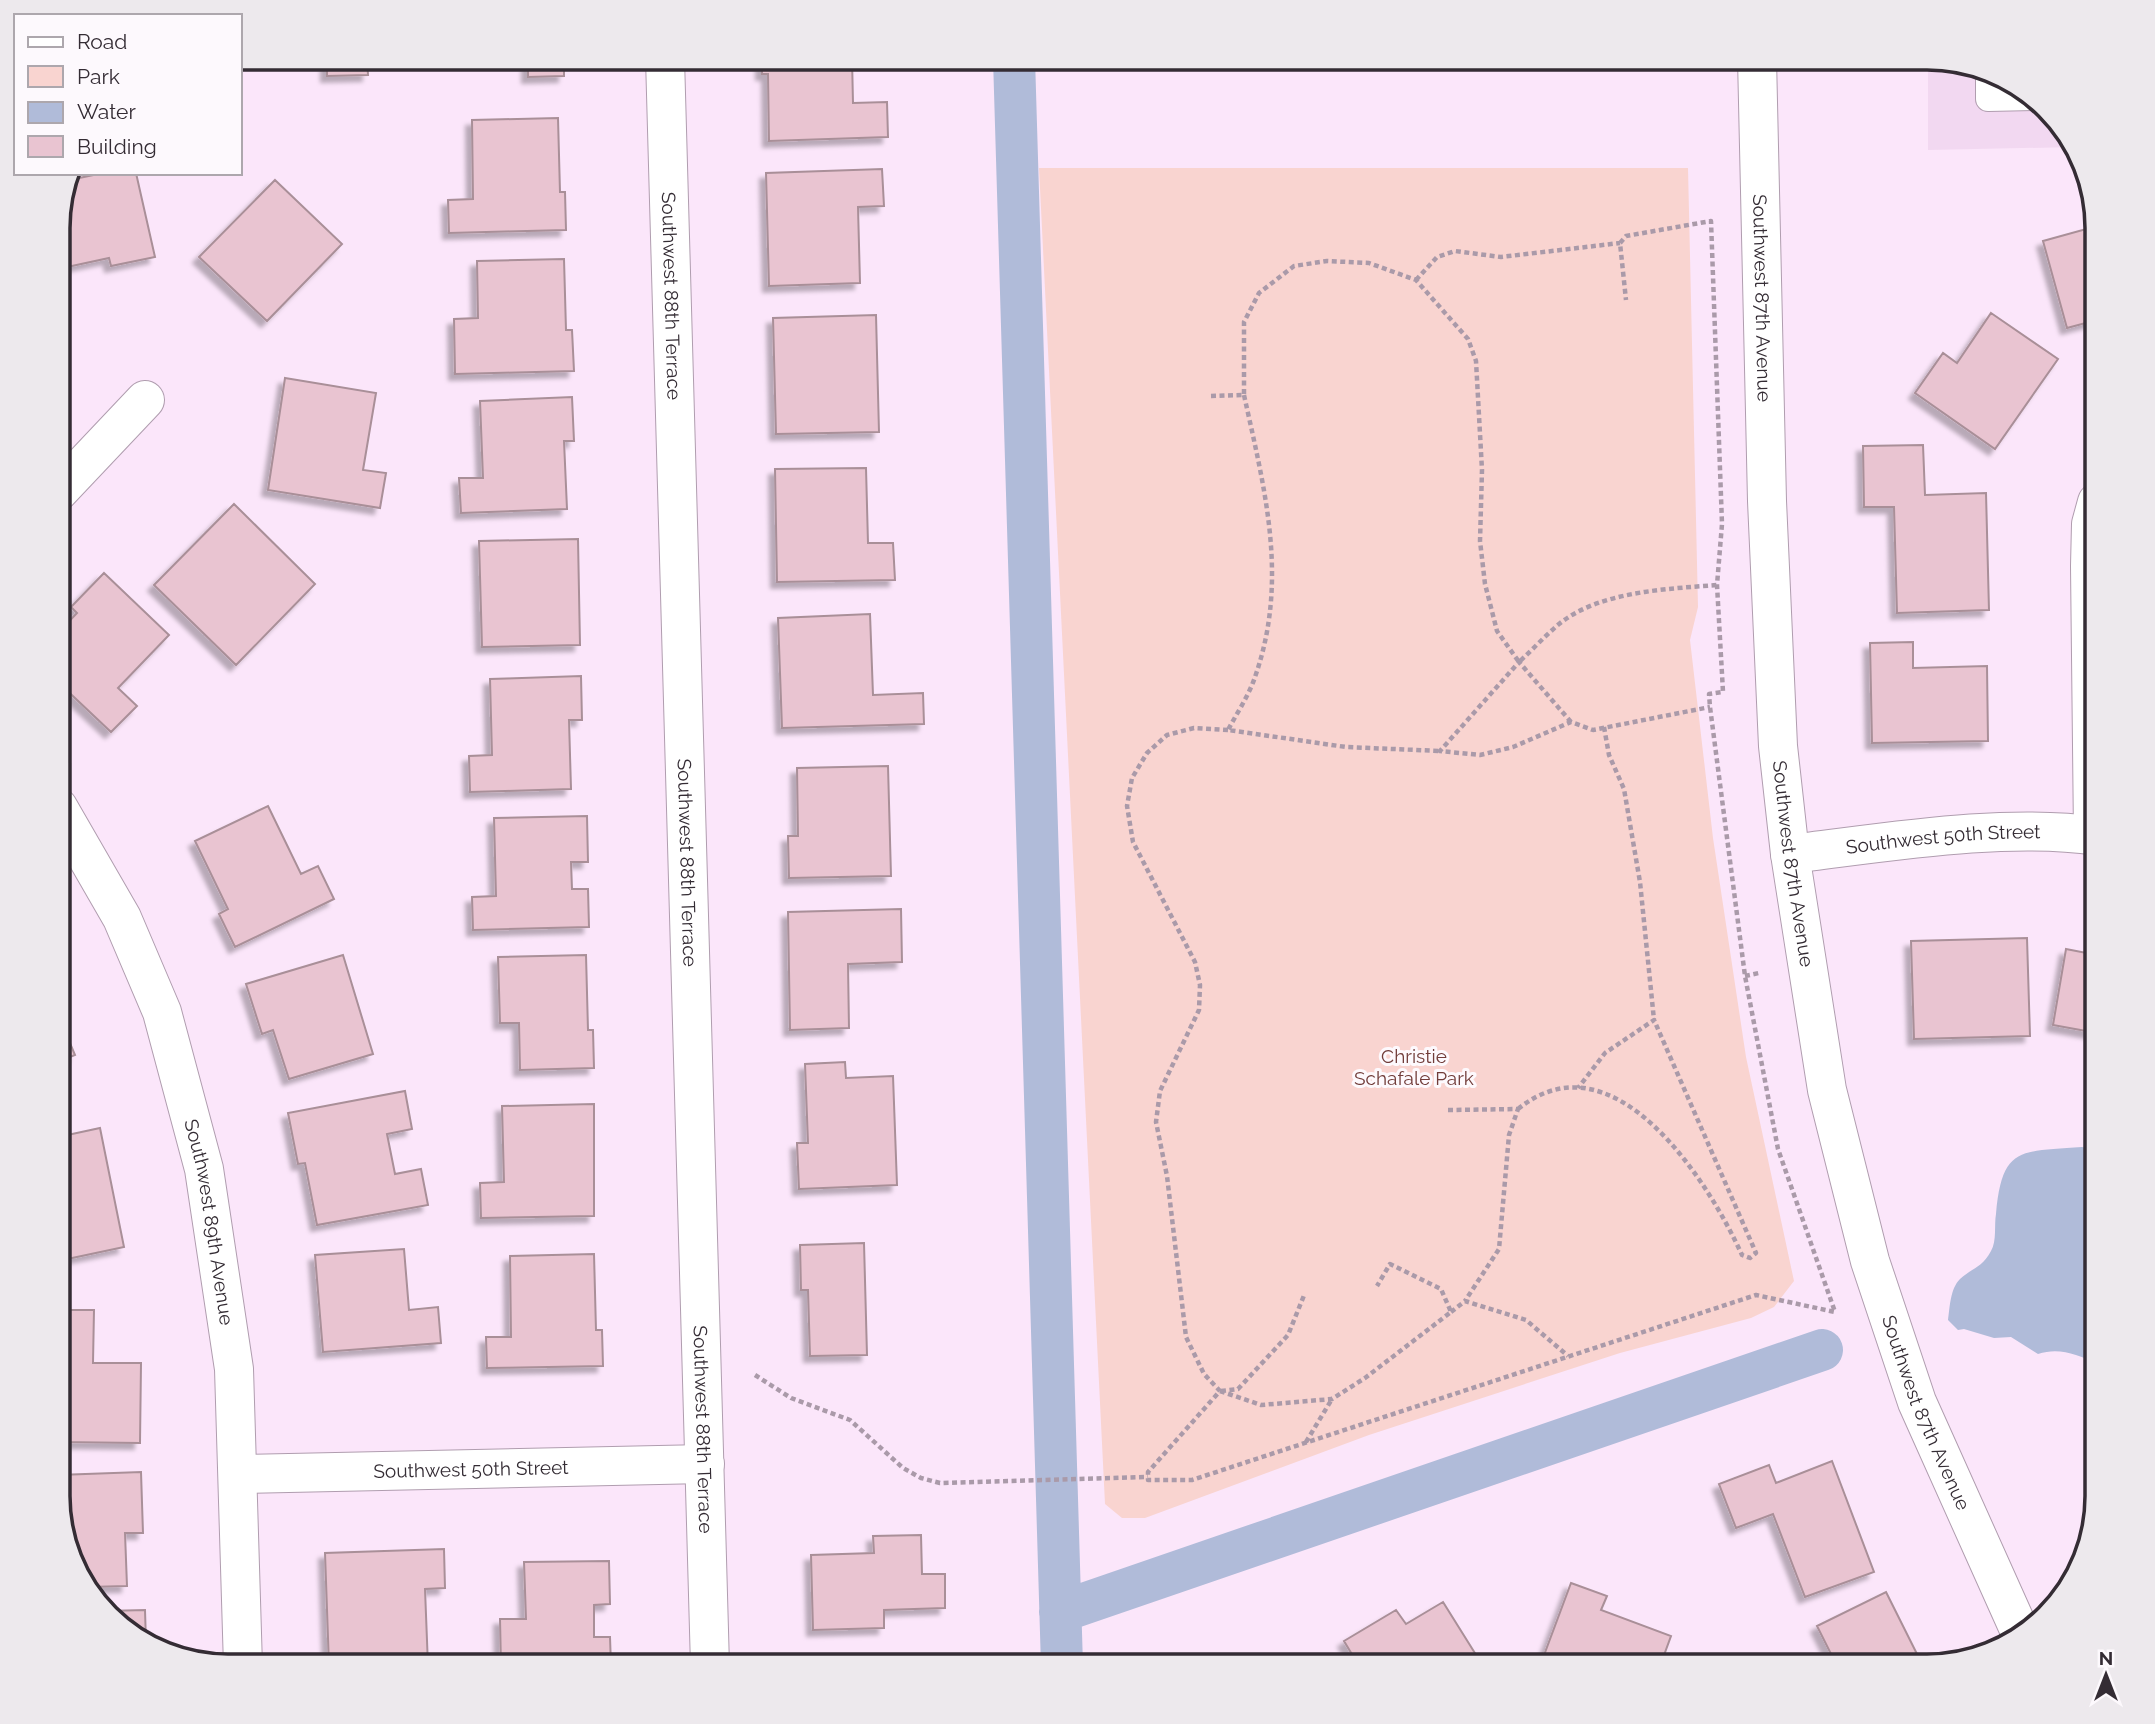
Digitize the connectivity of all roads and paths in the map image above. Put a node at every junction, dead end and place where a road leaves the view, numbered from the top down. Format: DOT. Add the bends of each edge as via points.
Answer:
graph roads {
  1 [pos="665,70"];
  2 [pos="1757,70"];
  3 [pos="1988,82"];
  4 [pos="2017,98"];
  5 [pos="1620,243"];
  6 [pos="1416,280"];
  7 [pos="1626,300"];
  8 [pos="1244,395"];
  9 [pos="1211,396"];
  10 [pos="145,400"];
  11 [pos="70,479"];
  12 [pos="1717,585"];
  13 [pos="1519,662"];
  14 [pos="1710,708"];
  15 [pos="1571,722"];
  16 [pos="1604,727"];
  17 [pos="1228,730"];
  18 [pos="1440,751"];
  19 [pos="70,828"];
  20 [pos="2085,836"];
  21 [pos="1790,854"];
  22 [pos="1759,973"];
  23 [pos="1745,976"];
  24 [pos="1654,1020"];
  25 [pos="1577,1088"];
  26 [pos="1518,1109"];
  27 [pos="1448,1110"];
  28 [pos="1377,1286"];
  29 [pos="1305,1293"];
  30 [pos="1465,1301"];
  31 [pos="1451,1312"];
  32 [pos="1568,1357"];
  33 [pos="755,1375"];
  34 [pos="1220,1391"];
  35 [pos="1332,1399"];
  36 [pos="1306,1443"];
  37 [pos="705,1464"];
  38 [pos="238,1474"];
  39 [pos="1148,1477"];
  40 [pos="2017,1625"];
  41 [pos="243,1654"];
  42 [pos="710,1654"];
  1 -- 37 [label="street, Southwest 88th Terrace"];
  2 -- 21 [label="street, Southwest 87th Avenue" via="1768,515 1778,746"];
  3 -- 4 [label="lane" via="1988,99"];
  5 -- 6 [label="path" via="1501,257 1455,251 1437,257"];
  5 -- 7 [label="path"];
  5 -- 12 [label="path" via="1626,236 1711,221 1721,524"];
  6 -- 8 [label="path" via="1369,263 1294,265 1259,293 1244,322"];
  6 -- 13 [label="path" via="1468,339 1476,361 1485,584 1497,631"];
  8 -- 9 [label="path"];
  8 -- 17 [label="path" via="1269,512 1271,607 1255,680"];
  10 -- 11 [label="street"];
  12 -- 13 [label="path" via="1639,591 1607,601 1561,622"];
  12 -- 14 [label="path" via="1723,692 1709,694"];
  13 -- 15 [label="path"];
  13 -- 18 [label="path"];
  14 -- 16 [label="path"];
  14 -- 23 [label="path"];
  15 -- 16 [label="path" via="1593,730"];
  15 -- 18 [label="path" via="1513,747 1480,755"];
  16 -- 24 [label="path" via="1609,755 1624,789 1640,882"];
  17 -- 18 [label="path" via="1346,747"];
  17 -- 34 [label="path" via="1194,728 1167,735 1147,753 1132,778 1127,806 1133,842 1195,962 1200,985 1199,1010 1160,1091 1156,1122 1186,1336 1204,1374"];
  19 -- 38 [label="street, Southwest 89th Avenue" via="122,918 162,1012 183,1081 204,1169 223,1286 234,1369"];
  20 -- 21 [label="street, Southwest 50th Street" via="1948,836"];
  21 -- 40 [label="street, Southwest 87th Avenue" via="1827,1090 1870,1261 1917,1402"];
  22 -- 23 [label="path"];
  23 -- 32 [label="path" via="1778,1149 1835,1312 1756,1295"];
  24 -- 25 [label="path" via="1605,1054"];
  24 -- 25 [label="path" via="1756,1253 1750,1258 1742,1255 1704,1187 1655,1123 1624,1103"];
  25 -- 26 [label="path" via="1568,1085 1536,1094"];
  26 -- 27 [label="path"];
  26 -- 30 [label="path" via="1508,1135 1499,1249"];
  28 -- 31 [label="path" via="1390,1264 1441,1289"];
  29 -- 34 [label="path" via="1288,1335 1238,1389"];
  30 -- 31 [label="path"];
  30 -- 32 [label="path" via="1526,1320"];
  31 -- 35 [label="path"];
  32 -- 36 [label="path"];
  33 -- 39 [label="path" via="791,1398 850,1420 903,1468 921,1478 940,1482"];
  34 -- 35 [label="path" via="1261,1405"];
  34 -- 39 [label="path"];
  35 -- 36 [label="path"];
  36 -- 39 [label="path" via="1192,1480"];
  37 -- 38 [label="street, Southwest 50th Street"];
  37 -- 42 [label="street, Southwest 88th Terrace"];
  38 -- 41 [label="street, Southwest 89th Avenue"];
}
